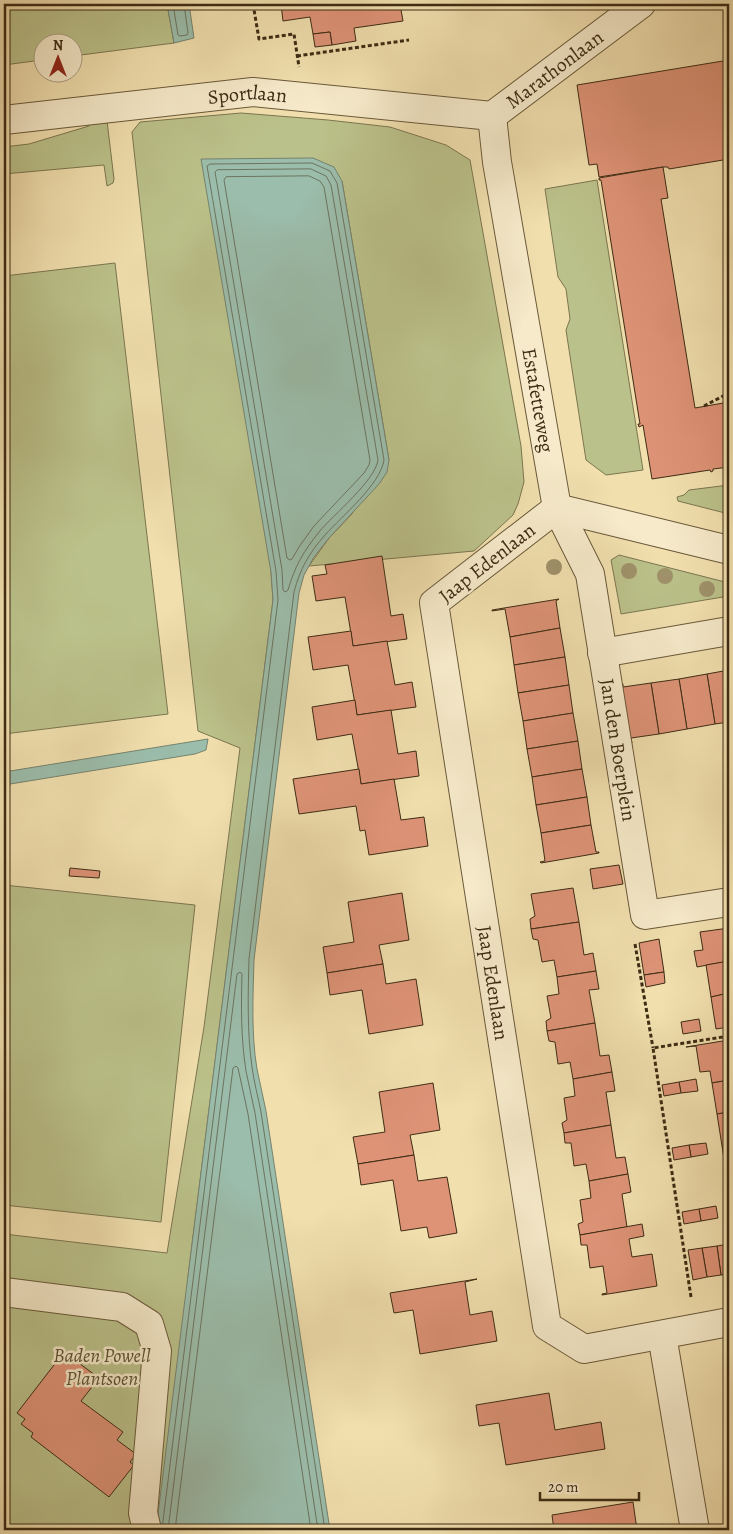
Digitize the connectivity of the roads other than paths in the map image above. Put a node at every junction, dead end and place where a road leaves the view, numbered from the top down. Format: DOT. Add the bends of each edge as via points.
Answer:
graph roads {
  1 [pos="641,4"];
  2 [pos="492,116"];
  3 [pos="4,120"];
  4 [pos="558,508"];
  5 [pos="729,550"];
  6 [pos="729,631"];
  7 [pos="602,653"];
  8 [pos="729,902"];
  9 [pos="4,1292"];
  10 [pos="729,1322"];
  11 [pos="662,1335"];
  12 [pos="147,1530"];
  13 [pos="695,1530"];
  1 -- 2 [label="street, Marathonlaan"];
  2 -- 3 [label="street, Sportlaan" via="253,92"];
  2 -- 4 [label="street, Estafetteweg" via="498,170"];
  4 -- 5 [label="street"];
  4 -- 7 [label="street, Jan den Boerplein" via="590,574"];
  4 -- 11 [label="street, Jaap Edenlaan" via="434,603 547,1326 584,1349"];
  6 -- 7 [label="street"];
  7 -- 8 [label="street, Jan den Boerplein" via="645,915"];
  9 -- 12 [label="street" via="122,1307 149,1324 157,1351 143,1513"];
  10 -- 11 [label="street, Jaap Edenlaan"];
  11 -- 13 [label="street"];
}
